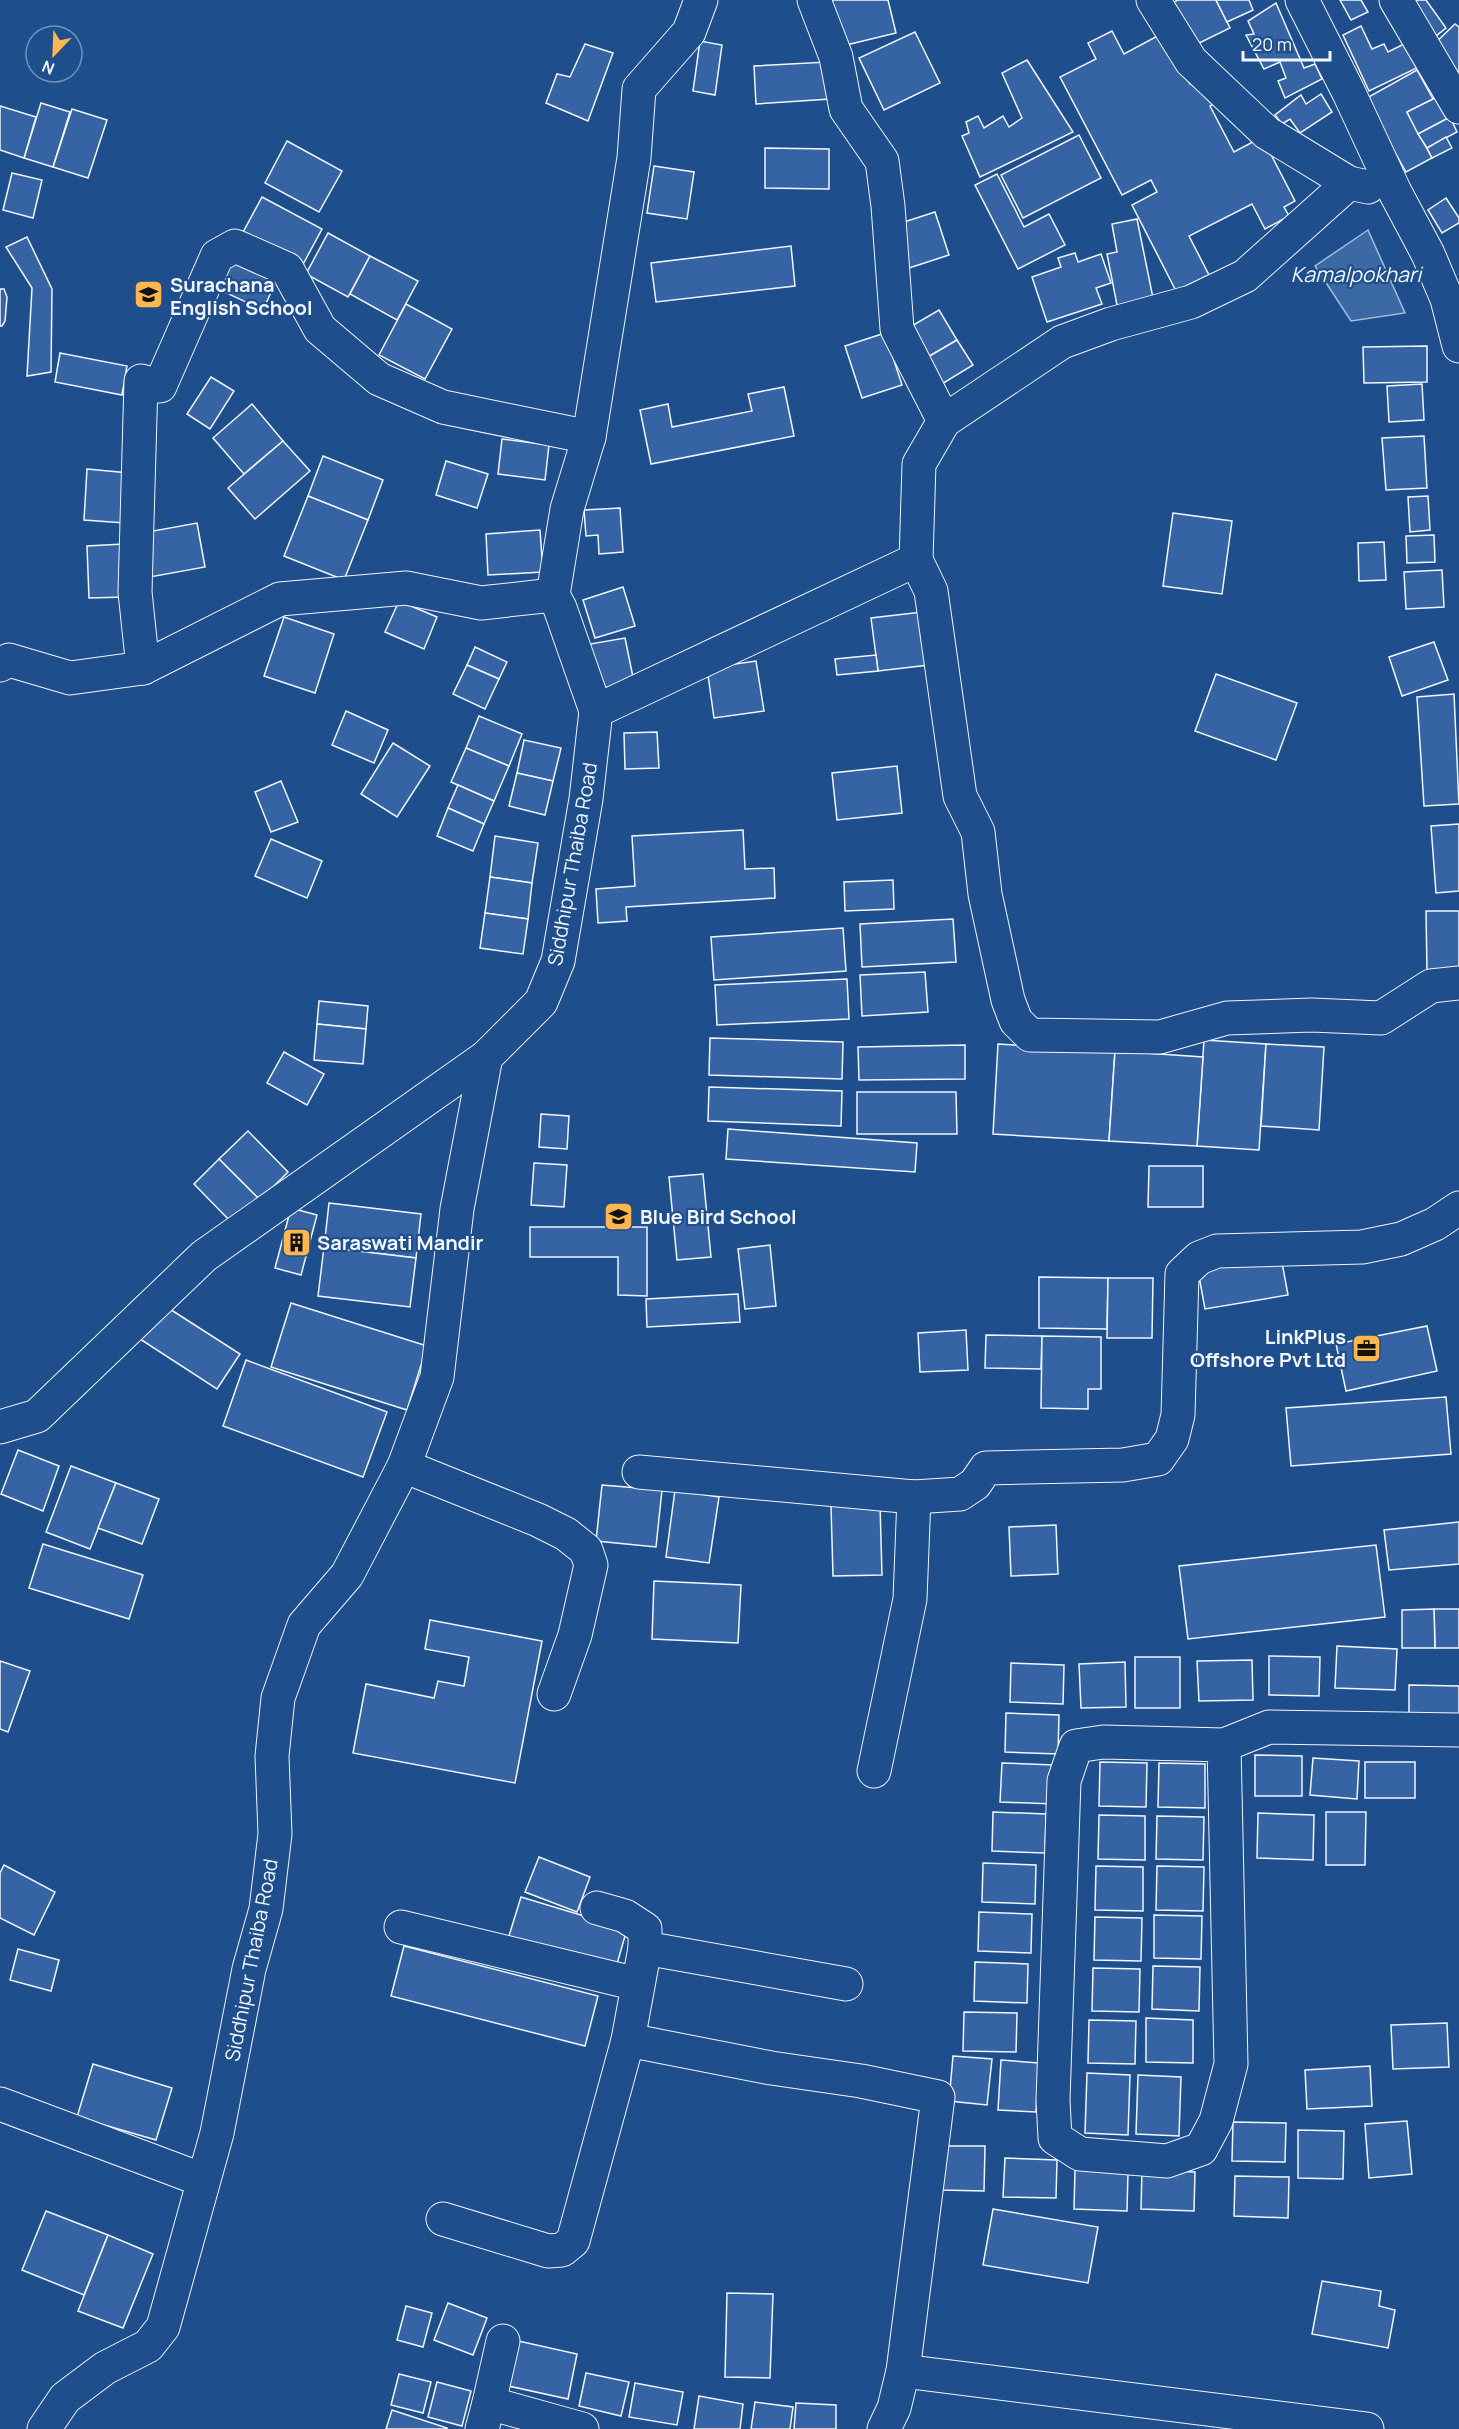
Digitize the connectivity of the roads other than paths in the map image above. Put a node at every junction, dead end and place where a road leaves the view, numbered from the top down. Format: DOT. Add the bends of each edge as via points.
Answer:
graph roads {
  1 [pos="701,0"];
  2 [pos="814,0"];
  3 [pos="1153,0"];
  4 [pos="1302,0"];
  5 [pos="1396,0"];
  6 [pos="1459,107"];
  7 [pos="1349,183"];
  8 [pos="1395,192"];
  9 [pos="1459,346"];
  10 [pos="944,421"];
  11 [pos="589,436"];
  12 [pos="916,560"];
  13 [pos="553,595"];
  14 [pos="0,665"];
  15 [pos="143,668"];
  16 [pos="596,711"];
  17 [pos="1459,983"];
  18 [pos="486,1057"];
  19 [pos="1459,1208"];
  20 [pos="0,1427"];
  21 [pos="404,1466"];
  22 [pos="639,1472"];
  23 [pos="914,1497"];
  24 [pos="554,1694"];
  25 [pos="1459,1730"];
  26 [pos="1224,1745"];
  27 [pos="874,1771"];
  28 [pos="597,1908"];
  29 [pos="401,1927"];
  30 [pos="645,1948"];
  31 [pos="637,1984"];
  32 [pos="846,1984"];
  33 [pos="628,2040"];
  34 [pos="0,2104"];
  35 [pos="203,2180"];
  36 [pos="443,2219"];
  37 [pos="503,2341"];
  38 [pos="903,2371"];
  39 [pos="485,2416"];
  40 [pos="44,2429"];
  41 [pos="582,2429"];
  42 [pos="884,2429"];
  43 [pos="1367,2429"];
  1 -- 11 [label="street" via="689,32 639,89 634,158"];
  2 -- 10 [label="street" via="836,57 846,109 882,161 897,329"];
  3 -- 7 [label="street" via="1191,61 1267,133"];
  4 -- 8 [label="street"];
  5 -- 6 [label="street"];
  7 -- 8 [label="street"];
  7 -- 10 [label="street" via="1245,276 1191,302 1062,342"];
  8 -- 9 [label="street" via="1447,299"];
  10 -- 12 [label="street" via="919,464"];
  11 -- 13 [label="street" via="567,509"];
  11 -- 15 [label="street" via="443,407 379,379 320,329 287,269 235,246 217,256 160,386 141,381 135,592"];
  12 -- 16 [label="street"];
  12 -- 17 [label="street" via="931,591 960,796 978,832 985,894 1008,1000 1016,1021 1030,1035 1160,1037 1227,1018 1381,1018 1431,986"];
  13 -- 15 [label="street" via="481,603 406,588 280,599"];
  13 -- 16 [label="street"];
  14 -- 15 [label="street" via="9,660 70,678"];
  16 -- 18 [label="street, Siddhipur Thaiba Road" via="586,799 558,961 541,1002"];
  18 -- 20 [label="street" via="204,1256 37,1416"];
  18 -- 21 [label="street, Siddhipur Thaiba Road" via="457,1209 437,1377"];
  19 -- 23 [label="street" via="1401,1239 1362,1247 1217,1251 1198,1258 1182,1274 1178,1415 1172,1439 1158,1459 1123,1465 986,1468 975,1484 960,1494"];
  21 -- 24 [label="street" via="538,1520 586,1550 591,1565 575,1635"];
  21 -- 35 [label="street, Siddhipur Thaiba Road" via="347,1575 304,1625 278,1698 272,1756 275,1834 266,1909"];
  22 -- 23 [label="street"];
  23 -- 27 [label="street" via="910,1599"];
  25 -- 26 [label="street" via="1269,1727"];
  26 -- 26 [label="street" via="1103,1742 1076,1746 1064,1782 1053,2100 1055,2138 1080,2154 1167,2161 1201,2149 1216,2121 1232,2064"];
  28 -- 30 [label="street" via="625,1916 645,1929"];
  29 -- 31 [label="street"];
  30 -- 31 [label="street"];
  30 -- 32 [label="street"];
  31 -- 33 [label="street"];
  33 -- 36 [label="street" via="573,2241 562,2250 548,2251"];
  33 -- 38 [label="street" via="938,2097"];
  34 -- 35 [label="street"];
  35 -- 40 [label="street, Siddhipur Thaiba Road" via="164,2327 148,2346 105,2368 65,2398"];
  37 -- 39 [label="street"];
  38 -- 42 [label="street"];
  38 -- 43 [label="street"];
  39 -- 41 [label="street"];
}
